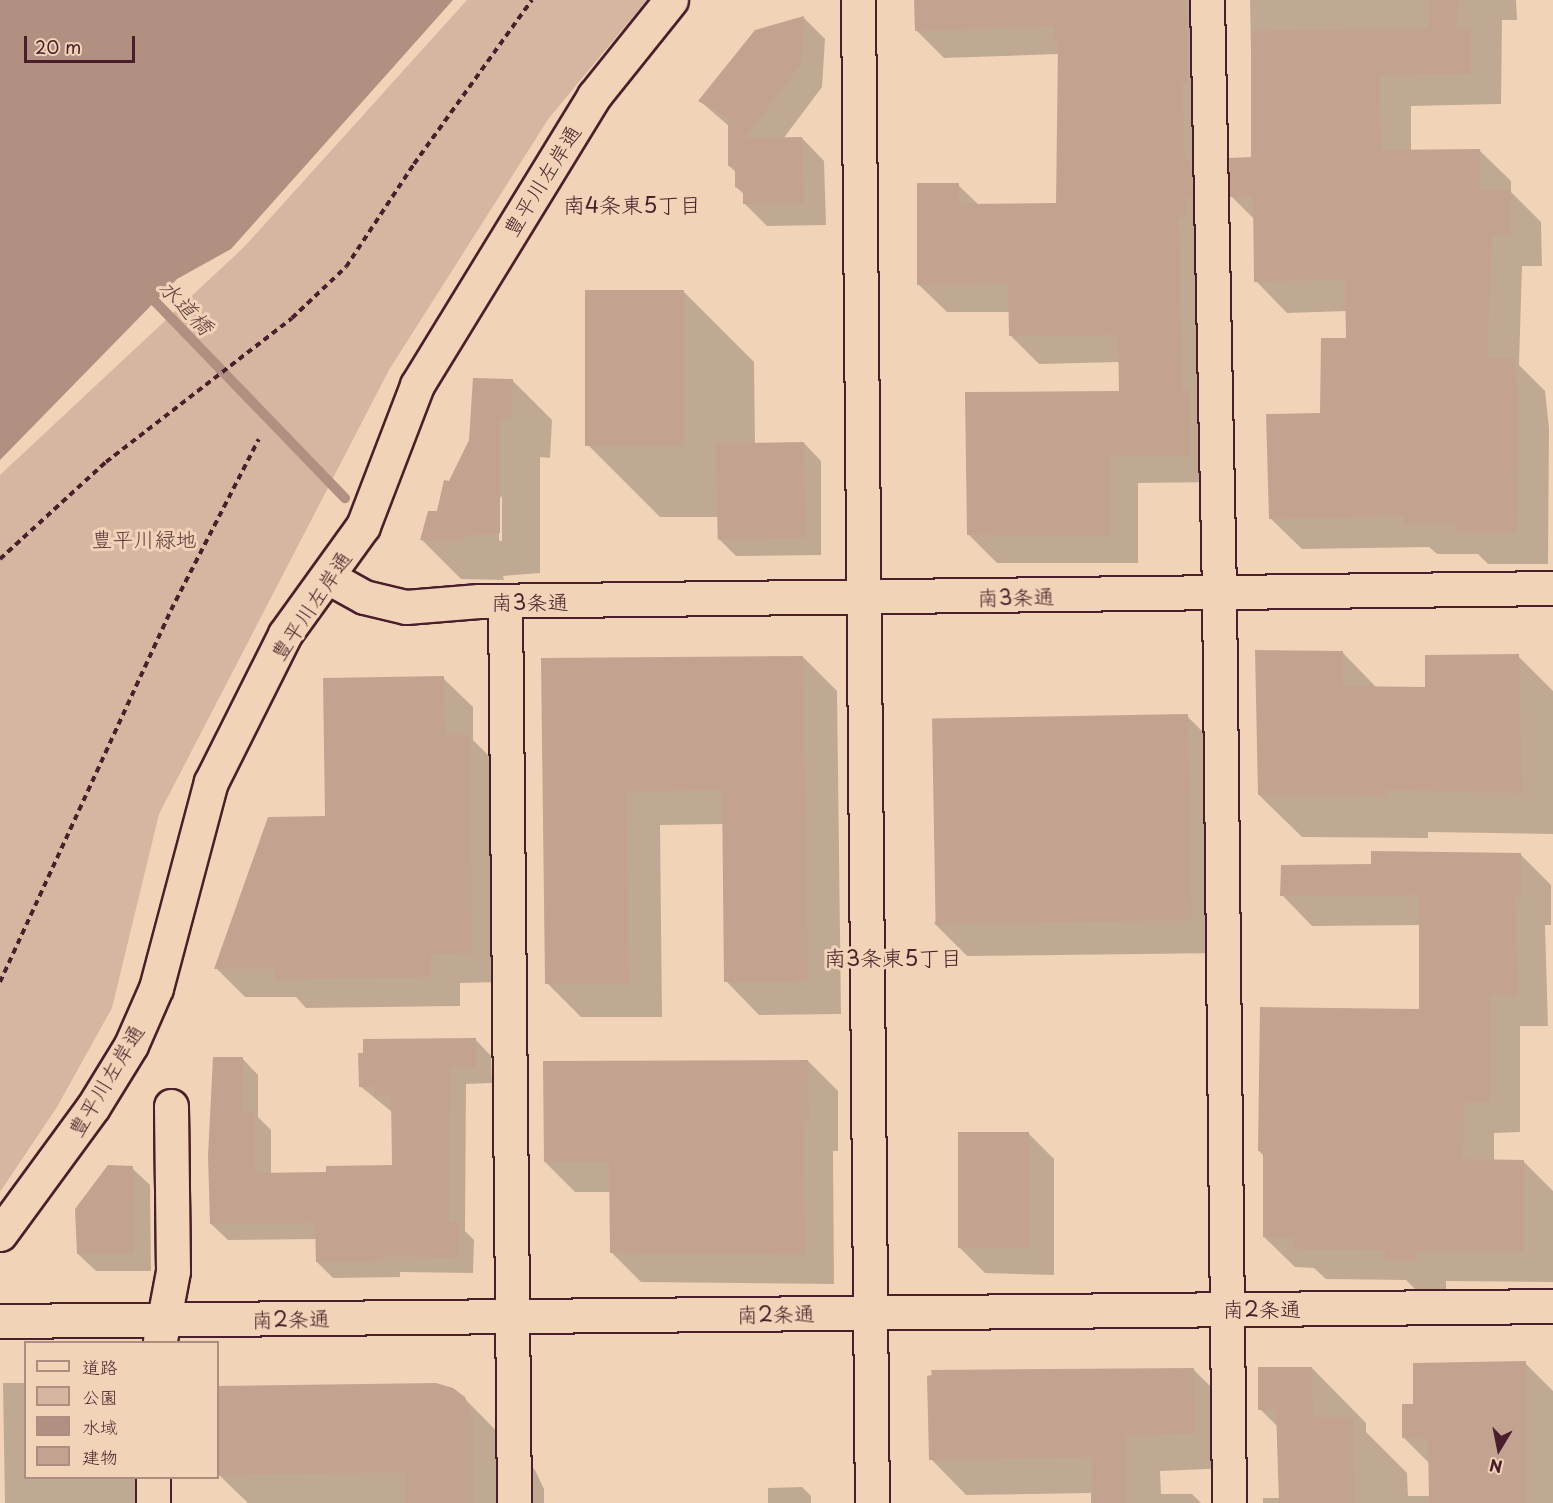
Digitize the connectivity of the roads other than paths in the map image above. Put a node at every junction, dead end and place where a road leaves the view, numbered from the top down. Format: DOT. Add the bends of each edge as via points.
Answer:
graph roads {
  1 [pos="671,0"];
  2 [pos="858,0"];
  3 [pos="1207,0"];
  4 [pos="328,577"];
  5 [pos="1553,588"];
  6 [pos="1219,593"];
  7 [pos="862,597"];
  8 [pos="492,601"];
  9 [pos="171,1106"];
  10 [pos="0,1234"];
  11 [pos="1553,1306"];
  12 [pos="1228,1309"];
  13 [pos="871,1311"];
  14 [pos="513,1314"];
  15 [pos="0,1321"];
  16 [pos="162,1331"];
  17 [pos="153,1479"];
  18 [pos="153,1503"];
  19 [pos="514,1503"];
  20 [pos="872,1503"];
  21 [pos="1229,1503"];
  1 -- 4 [label="street, 豊平川左岸通" via="594,96 417,385 363,526"];
  2 -- 7 [label="street"];
  3 -- 6 [label="street"];
  4 -- 8 [label="street, 南3条通" via="364,597 406,606"];
  4 -- 10 [label="street, 豊平川左岸通" via="285,634 211,782 156,988 131,1045 93,1107"];
  5 -- 6 [label="street, 南3条通"];
  6 -- 7 [label="street, 南3条通"];
  6 -- 12 [label="street"];
  7 -- 8 [label="street, 南3条通"];
  7 -- 13 [label="street"];
  8 -- 14 [label="street"];
  9 -- 16 [label="street" via="173,1271"];
  11 -- 12 [label="street, 南2条通"];
  12 -- 13 [label="street, 南2条通"];
  12 -- 21 [label="street"];
  13 -- 14 [label="street, 南2条通"];
  13 -- 20 [label="street"];
  14 -- 16 [label="street, 南2条通"];
  14 -- 19 [label="street"];
  15 -- 16 [label="street, 南2条通"];
  17 -- 18 [label="street"];
}
